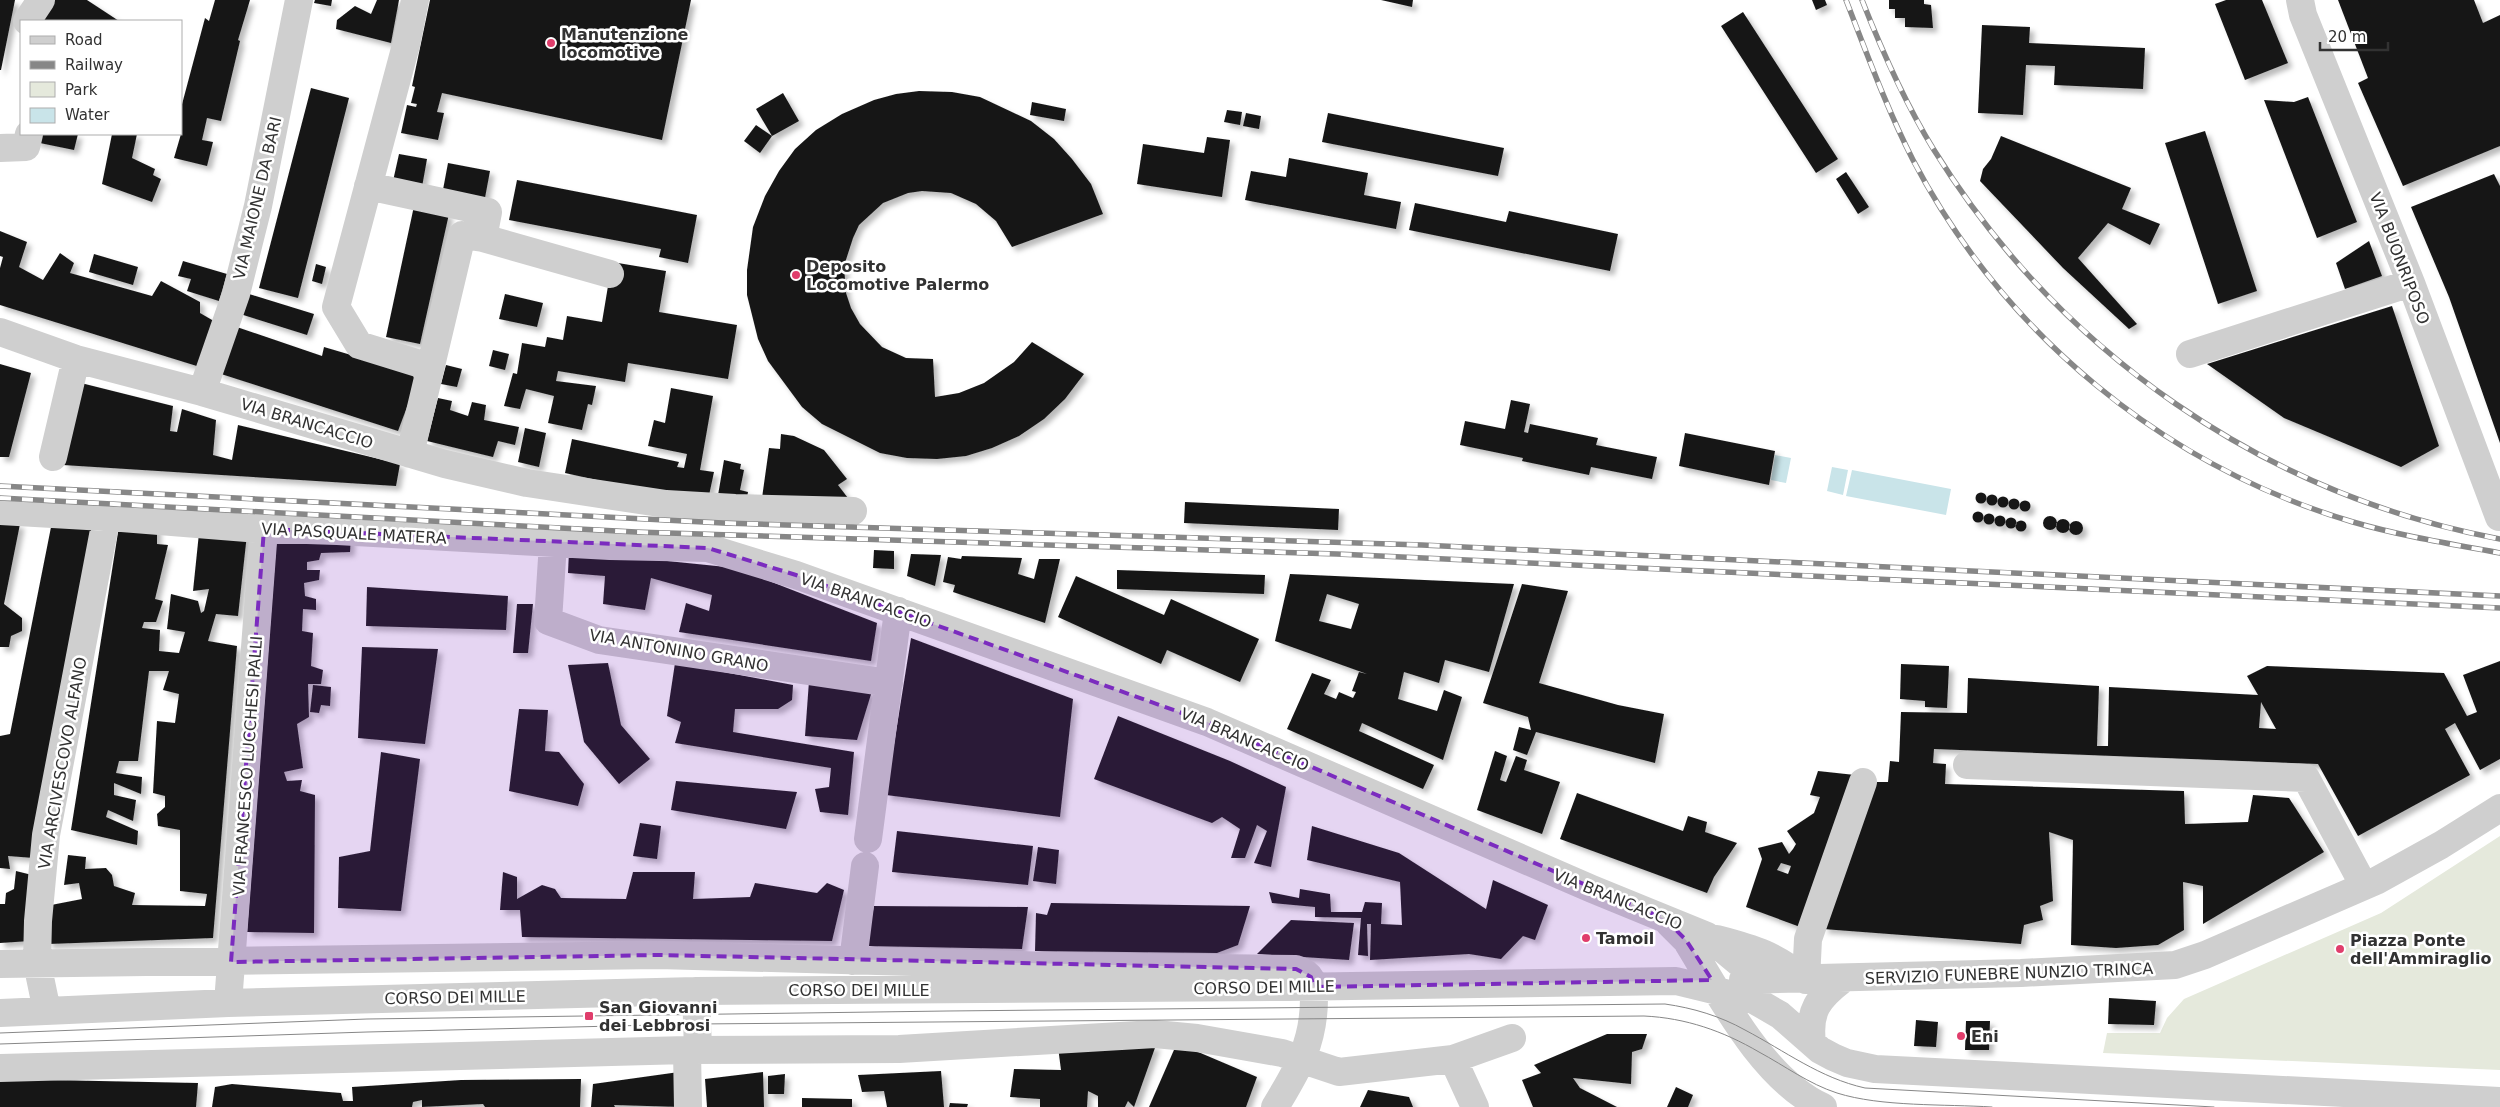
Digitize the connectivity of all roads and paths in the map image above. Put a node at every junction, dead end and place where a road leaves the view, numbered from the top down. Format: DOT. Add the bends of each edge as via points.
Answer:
graph roads {
  1 [pos="41,0"];
  2 [pos="298,0"];
  3 [pos="415,0"];
  4 [pos="2300,0"];
  5 [pos="28,20"];
  6 [pos="29,135"];
  7 [pos="0,148"];
  8 [pos="368,186"];
  9 [pos="473,237"];
  10 [pos="610,274"];
  11 [pos="2411,283"];
  12 [pos="0,332"];
  13 [pos="2190,354"];
  14 [pos="76,359"];
  15 [pos="430,367"];
  16 [pos="202,392"];
  17 [pos="410,454"];
  18 [pos="53,457"];
  19 [pos="0,511"];
  20 [pos="853,511"];
  21 [pos="104,516"];
  22 [pos="2499,517"];
  23 [pos="264,529"];
  24 [pos="552,543"];
  25 [pos="708,548"];
  26 [pos="898,611"];
  27 [pos="888,683"];
  28 [pos="1967,765"];
  29 [pos="1863,782"];
  30 [pos="2500,808"];
  31 [pos="868,839"];
  32 [pos="865,866"];
  33 [pos="2364,886"];
  34 [pos="1665,919"];
  35 [pos="1707,936"];
  36 [pos="852,961"];
  37 [pos="231,962"];
  38 [pos="37,963"];
  39 [pos="0,964"];
  40 [pos="1843,979"];
  41 [pos="1760,980"];
  42 [pos="1806,980"];
  43 [pos="1715,985"];
  44 [pos="1314,987"];
  45 [pos="696,991"];
  46 [pos="228,1003"];
  47 [pos="47,1011"];
  48 [pos="0,1013"];
  49 [pos="1512,1038"];
  50 [pos="1812,1043"];
  51 [pos="692,1050"];
  52 [pos="1303,1059"];
  53 [pos="1453,1060"];
  54 [pos="0,1068"];
  55 [pos="2500,1101"];
  56 [pos="688,1107"];
  57 [pos="1276,1107"];
  58 [pos="1475,1107"];
  59 [pos="1823,1107"];
  1 -- 5 [label="street"];
  2 -- 16 [label="street, VIA MAIONE DA BARI" via="258,206 236,294"];
  3 -- 8 [label="street"];
  4 -- 11 [label="street, VIA BUONRIPOSO" via="2303,15"];
  6 -- 7 [label="street" via="26,148"];
  8 -- 9 [label="street" via="488,212"];
  8 -- 15 [label="street" via="336,307 359,345"];
  9 -- 10 [label="street"];
  9 -- 15 [label="street"];
  11 -- 13 [label="street"];
  11 -- 22 [label="street, VIA BUONRIPOSO"];
  12 -- 14 [label="street, VIA BRANCACCIO"];
  14 -- 16 [label="street, VIA BRANCACCIO"];
  14 -- 18 [label="street"];
  15 -- 17 [label="street"];
  16 -- 17 [label="street, VIA BRANCACCIO"];
  17 -- 20 [label="street, VIA BRANCACCIO" via="527,483 666,504"];
  19 -- 21 [label="street, VIA PASQUALE MATERA"];
  21 -- 23 [label="street, VIA PASQUALE MATERA"];
  21 -- 38 [label="street, VIA ARCIVESCOVO ALFANO" via="92,596 46,835"];
  23 -- 24 [label="street, VIA PASQUALE MATERA" via="337,530"];
  23 -- 37 [label="street, VIA FRANCESCO LUCCHESI PALLI"];
  24 -- 25 [label="street, VIA PASQUALE MATERA"];
  24 -- 27 [label="street, VIA ANTONINO GRANO" via="548,621 600,640"];
  25 -- 26 [label="street, VIA BRANCACCIO"];
  26 -- 27 [label="street"];
  26 -- 34 [label="street, VIA BRANCACCIO" via="1208,722"];
  27 -- 31 [label="street"];
  28 -- 33 [label="street" via="2306,778"];
  29 -- 42 [label="street" via="1808,939"];
  30 -- 33 [label="street, SERVIZIO FUNEBRE NUNZIO TRINCA" via="2441,845"];
  32 -- 36 [label="street"];
  33 -- 40 [label="street, SERVIZIO FUNEBRE NUNZIO TRINCA" via="2175,965"];
  34 -- 35 [label="street, VIA BRANCACCIO"];
  34 -- 43 [label="street" via="1686,940"];
  35 -- 41 [label="street, VIA BRANCACCIO"];
  35 -- 42 [label="street" via="1762,951"];
  36 -- 37 [label="street" via="659,955"];
  36 -- 44 [label="street" via="1296,969 1311,977"];
  37 -- 38 [label="street"];
  37 -- 46 [label="street, VIA FRANCESCO LUCCHESI PALLI"];
  38 -- 39 [label="street"];
  38 -- 47 [label="street, VIA ARCIVESCOVO ALFANO"];
  40 -- 42 [label="street"];
  40 -- 50 [label="street" via="1829,989 1814,1011 1810,1025"];
  41 -- 42 [label="street"];
  41 -- 43 [label="street"];
  43 -- 44 [label="street, CORSO DEI MILLE" via="1676,981"];
  43 -- 50 [label="street" via="1770,1008"];
  43 -- 59 [label="street" via="1775,1073 1795,1092"];
  44 -- 45 [label="street, CORSO DEI MILLE"];
  44 -- 52 [label="street" via="1314,1018"];
  45 -- 46 [label="street, CORSO DEI MILLE"];
  45 -- 51 [label="street"];
  46 -- 47 [label="street, CORSO DEI MILLE"];
  47 -- 48 [label="street, CORSO DEI MILLE"];
  49 -- 53 [label="street"];
  50 -- 55 [label="street" via="1847,1063 1876,1069"];
  51 -- 52 [label="street" via="899,1049 1155,1034 1246,1046"];
  51 -- 54 [label="street"];
  51 -- 56 [label="street"];
  52 -- 53 [label="street" via="1339,1072"];
  52 -- 57 [label="street"];
  53 -- 58 [label="street"];
}
